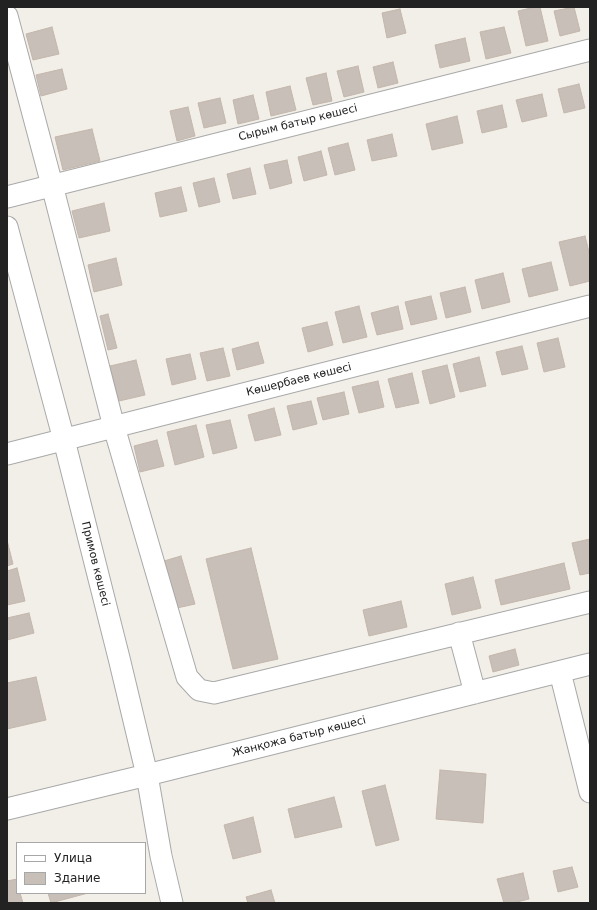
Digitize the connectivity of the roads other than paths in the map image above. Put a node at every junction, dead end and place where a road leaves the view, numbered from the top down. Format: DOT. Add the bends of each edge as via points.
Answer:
graph roads {
  1 [pos="7,16"];
  2 [pos="590,50"];
  3 [pos="52,185"];
  4 [pos="7,197"];
  5 [pos="7,227"];
  6 [pos="590,306"];
  7 [pos="114,427"];
  8 [pos="64,440"];
  9 [pos="7,454"];
  10 [pos="590,602"];
  11 [pos="460,633"];
  12 [pos="590,664"];
  13 [pos="560,672"];
  14 [pos="475,693"];
  15 [pos="147,775"];
  16 [pos="590,792"];
  17 [pos="7,809"];
  18 [pos="172,903"];
  1 -- 3 [label="street"];
  2 -- 3 [label="street, Сырым батыр көшесі"];
  3 -- 4 [label="street, Сырым батыр көшесі"];
  3 -- 7 [label="street"];
  5 -- 8 [label="street, Примов көшесі"];
  6 -- 7 [label="street, Көшербаев көшесі"];
  7 -- 8 [label="street, Көшербаев көшесі"];
  7 -- 11 [label="street" via="187,677 199,690 214,693"];
  8 -- 9 [label="street, Көшербаев көшесі"];
  8 -- 15 [label="street, Примов көшесі"];
  10 -- 11 [label="street"];
  11 -- 14 [label="street"];
  12 -- 13 [label="street, Жанқожа батыр көшесі"];
  13 -- 14 [label="street, Жанқожа батыр көшесі"];
  13 -- 16 [label="street"];
  14 -- 15 [label="street, Жанқожа батыр көшесі"];
  15 -- 17 [label="street, Жанқожа батыр көшесі"];
  15 -- 18 [label="street, Примов көшесі"];
}
